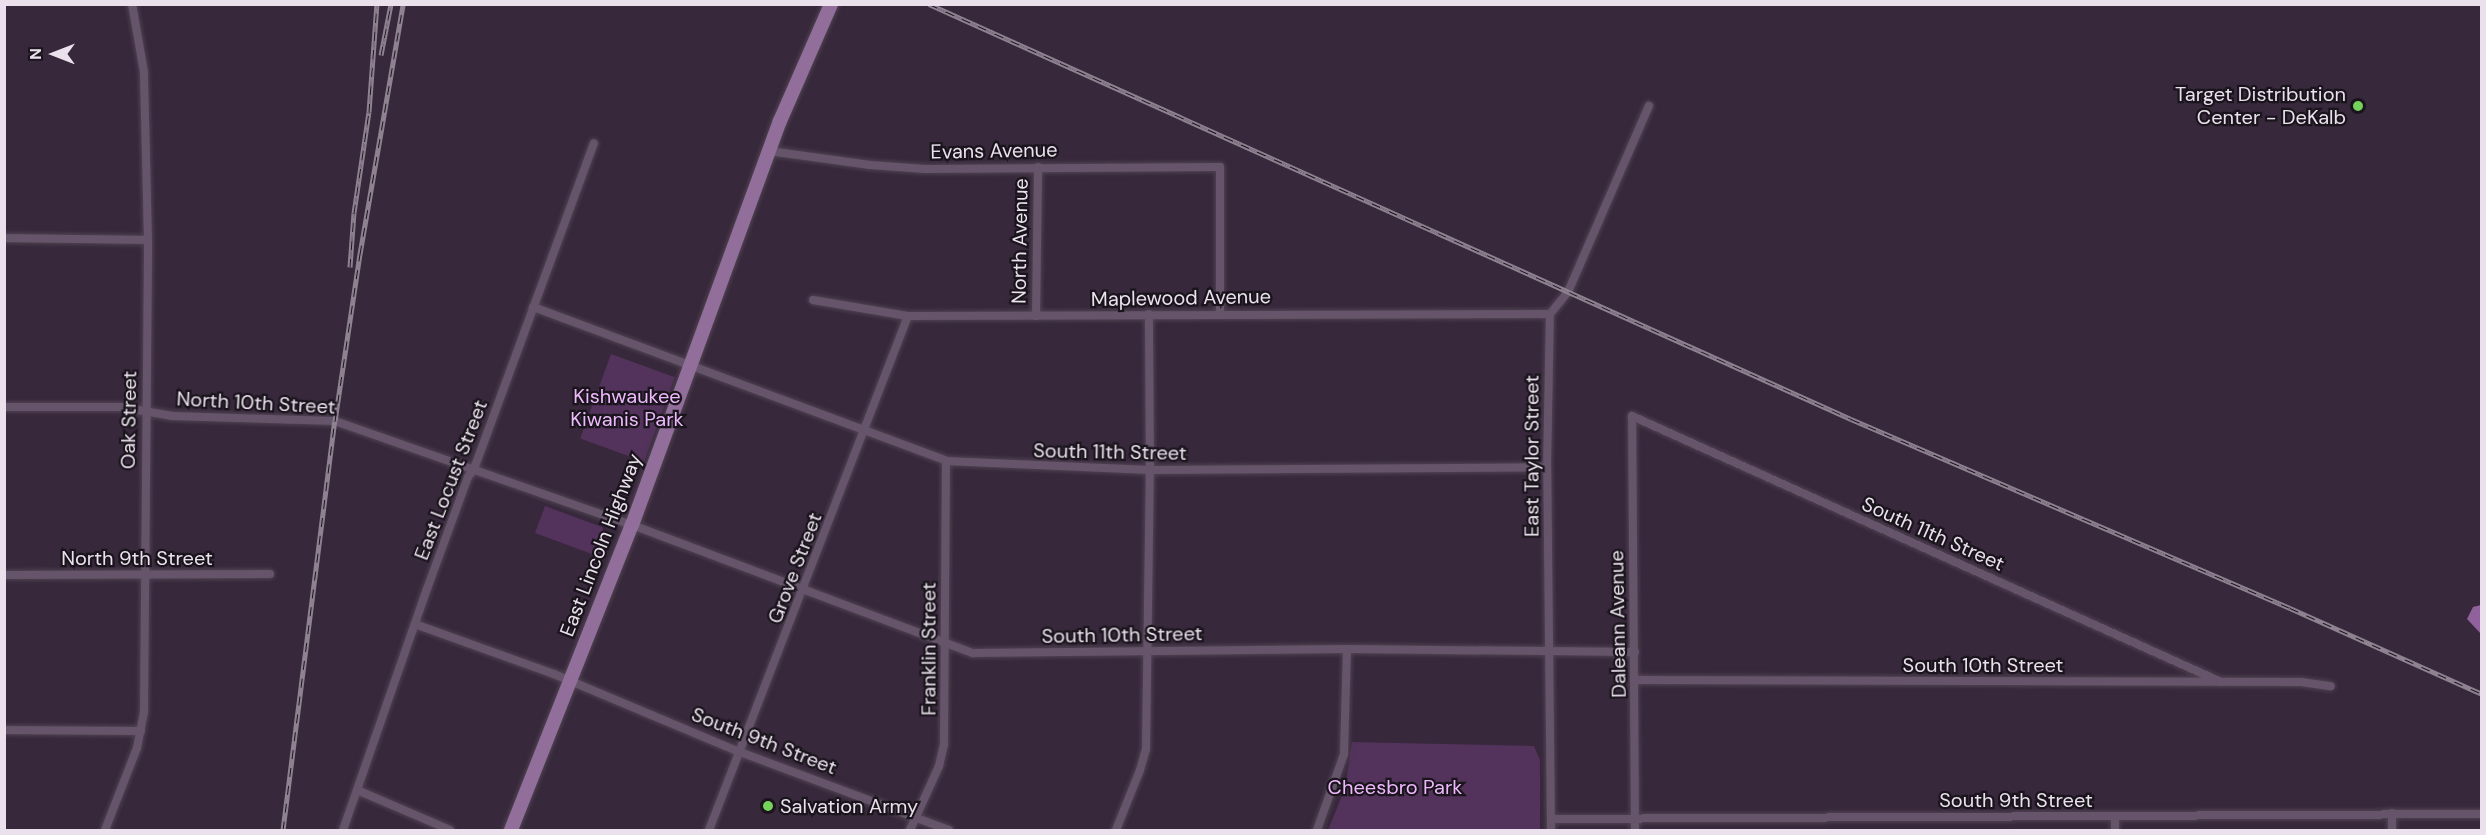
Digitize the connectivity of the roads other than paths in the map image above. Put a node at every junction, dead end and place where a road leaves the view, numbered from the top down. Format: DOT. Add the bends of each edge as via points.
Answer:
graph roads {
  1 [pos="132,4"];
  2 [pos="831,4"];
  3 [pos="1649,106"];
  4 [pos="594,143"];
  5 [pos="769,152"];
  6 [pos="1038,167"];
  7 [pos="4,238"];
  8 [pos="148,240"];
  9 [pos="813,300"];
  10 [pos="533,308"];
  11 [pos="1149,314"];
  12 [pos="1220,314"];
  13 [pos="1550,314"];
  14 [pos="908,316"];
  15 [pos="1036,316"];
  16 [pos="690,365"];
  17 [pos="4,407"];
  18 [pos="145,411"];
  19 [pos="1632,416"];
  20 [pos="865,430"];
  21 [pos="946,462"];
  22 [pos="1547,467"];
  23 [pos="474,469"];
  24 [pos="1150,470"];
  25 [pos="633,525"];
  26 [pos="270,574"];
  27 [pos="4,575"];
  28 [pos="144,576"];
  29 [pos="804,589"];
  30 [pos="415,624"];
  31 [pos="945,644"];
  32 [pos="1347,650"];
  33 [pos="1147,651"];
  34 [pos="1548,652"];
  35 [pos="1635,652"];
  36 [pos="568,680"];
  37 [pos="1635,680"];
  38 [pos="2221,682"];
  39 [pos="2331,686"];
  40 [pos="4,730"];
  41 [pos="141,731"];
  42 [pos="740,752"];
  43 [pos="357,790"];
  44 [pos="2392,813"];
  45 [pos="2481,814"];
  46 [pos="916,816"];
  47 [pos="2115,816"];
  48 [pos="1635,818"];
  49 [pos="1551,819"];
  50 [pos="105,831"];
  51 [pos="343,831"];
  52 [pos="450,831"];
  53 [pos="511,831"];
  54 [pos="709,831"];
  55 [pos="910,831"];
  56 [pos="949,831"];
  57 [pos="1116,831"];
  58 [pos="1317,831"];
  59 [pos="1551,831"];
  60 [pos="1635,831"];
  61 [pos="2115,831"];
  62 [pos="2392,831"];
  1 -- 8 [label="street, Oak Street" via="144,72"];
  2 -- 5 [label="main road, East Lincoln Highway"];
  3 -- 13 [label="street" via="1568,292"];
  4 -- 10 [label="street, East Locust Street"];
  5 -- 6 [label="street, Evans Avenue" via="925,169"];
  5 -- 16 [label="main road, East Lincoln Highway"];
  6 -- 12 [label="street, Evans Avenue" via="1220,167"];
  6 -- 15 [label="street, North Avenue"];
  7 -- 8 [label="street"];
  8 -- 18 [label="street, Oak Street"];
  9 -- 14 [label="street, Maplewood Avenue"];
  10 -- 16 [label="street, South 11th Street"];
  10 -- 23 [label="street, East Locust Street"];
  11 -- 12 [label="street, Maplewood Avenue"];
  11 -- 15 [label="street, Maplewood Avenue"];
  11 -- 24 [label="street"];
  12 -- 13 [label="street, Maplewood Avenue"];
  13 -- 22 [label="street, East Taylor Street"];
  14 -- 15 [label="street, Maplewood Avenue"];
  14 -- 20 [label="street, Grove Street"];
  16 -- 20 [label="street, South 11th Street"];
  16 -- 25 [label="main road, East Lincoln Highway"];
  17 -- 18 [label="street, North 10th Street" via="121,407"];
  18 -- 23 [label="street, North 10th Street" via="172,416 334,421"];
  18 -- 28 [label="street, Oak Street"];
  19 -- 35 [label="street, Daleann Avenue"];
  19 -- 38 [label="street, South 11th Street"];
  20 -- 21 [label="street, South 11th Street"];
  20 -- 29 [label="street, Grove Street"];
  21 -- 24 [label="street, South 11th Street"];
  21 -- 31 [label="street, Franklin Street"];
  22 -- 24 [label="street, South 11th Street"];
  22 -- 34 [label="street, East Taylor Street"];
  23 -- 25 [label="street, North 10th Street"];
  23 -- 30 [label="street, East Locust Street"];
  24 -- 33 [label="street"];
  25 -- 29 [label="street, South 10th Street"];
  25 -- 36 [label="main road, East Lincoln Highway"];
  26 -- 28 [label="street, North 9th Street"];
  27 -- 28 [label="street, North 9th Street"];
  28 -- 41 [label="street, Oak Street"];
  29 -- 31 [label="street, South 10th Street"];
  29 -- 42 [label="street, Grove Street"];
  30 -- 36 [label="street"];
  30 -- 43 [label="street, East Locust Street"];
  31 -- 33 [label="street, South 10th Street" via="973,653"];
  31 -- 46 [label="street, Franklin Street" via="944,744 939,766"];
  32 -- 33 [label="street, South 10th Street"];
  32 -- 34 [label="street, South 10th Street"];
  32 -- 58 [label="street" via="1344,754"];
  33 -- 57 [label="street" via="1144,759"];
  34 -- 35 [label="street, South 10th Street"];
  34 -- 49 [label="street, East Taylor Street"];
  35 -- 37 [label="street, Daleann Avenue"];
  36 -- 42 [label="street, South 9th Street"];
  36 -- 53 [label="main road, East Lincoln Highway"];
  37 -- 38 [label="street, South 10th Street"];
  37 -- 48 [label="street, Daleann Avenue"];
  38 -- 39 [label="street, South 10th Street"];
  40 -- 41 [label="street"];
  41 -- 50 [label="street, Oak Street"];
  42 -- 46 [label="street, South 9th Street"];
  42 -- 54 [label="street, Grove Street"];
  43 -- 51 [label="street, East Locust Street"];
  43 -- 52 [label="street"];
  44 -- 45 [label="street, South 9th Street"];
  44 -- 47 [label="street, South 9th Street"];
  44 -- 62 [label="street"];
  46 -- 55 [label="street, Franklin Street"];
  46 -- 56 [label="street, South 9th Street"];
  47 -- 48 [label="street, South 9th Street"];
  47 -- 61 [label="street"];
  48 -- 49 [label="street, South 9th Street"];
  48 -- 60 [label="street, Daleann Avenue"];
  49 -- 59 [label="street, East Taylor Street"];
}
